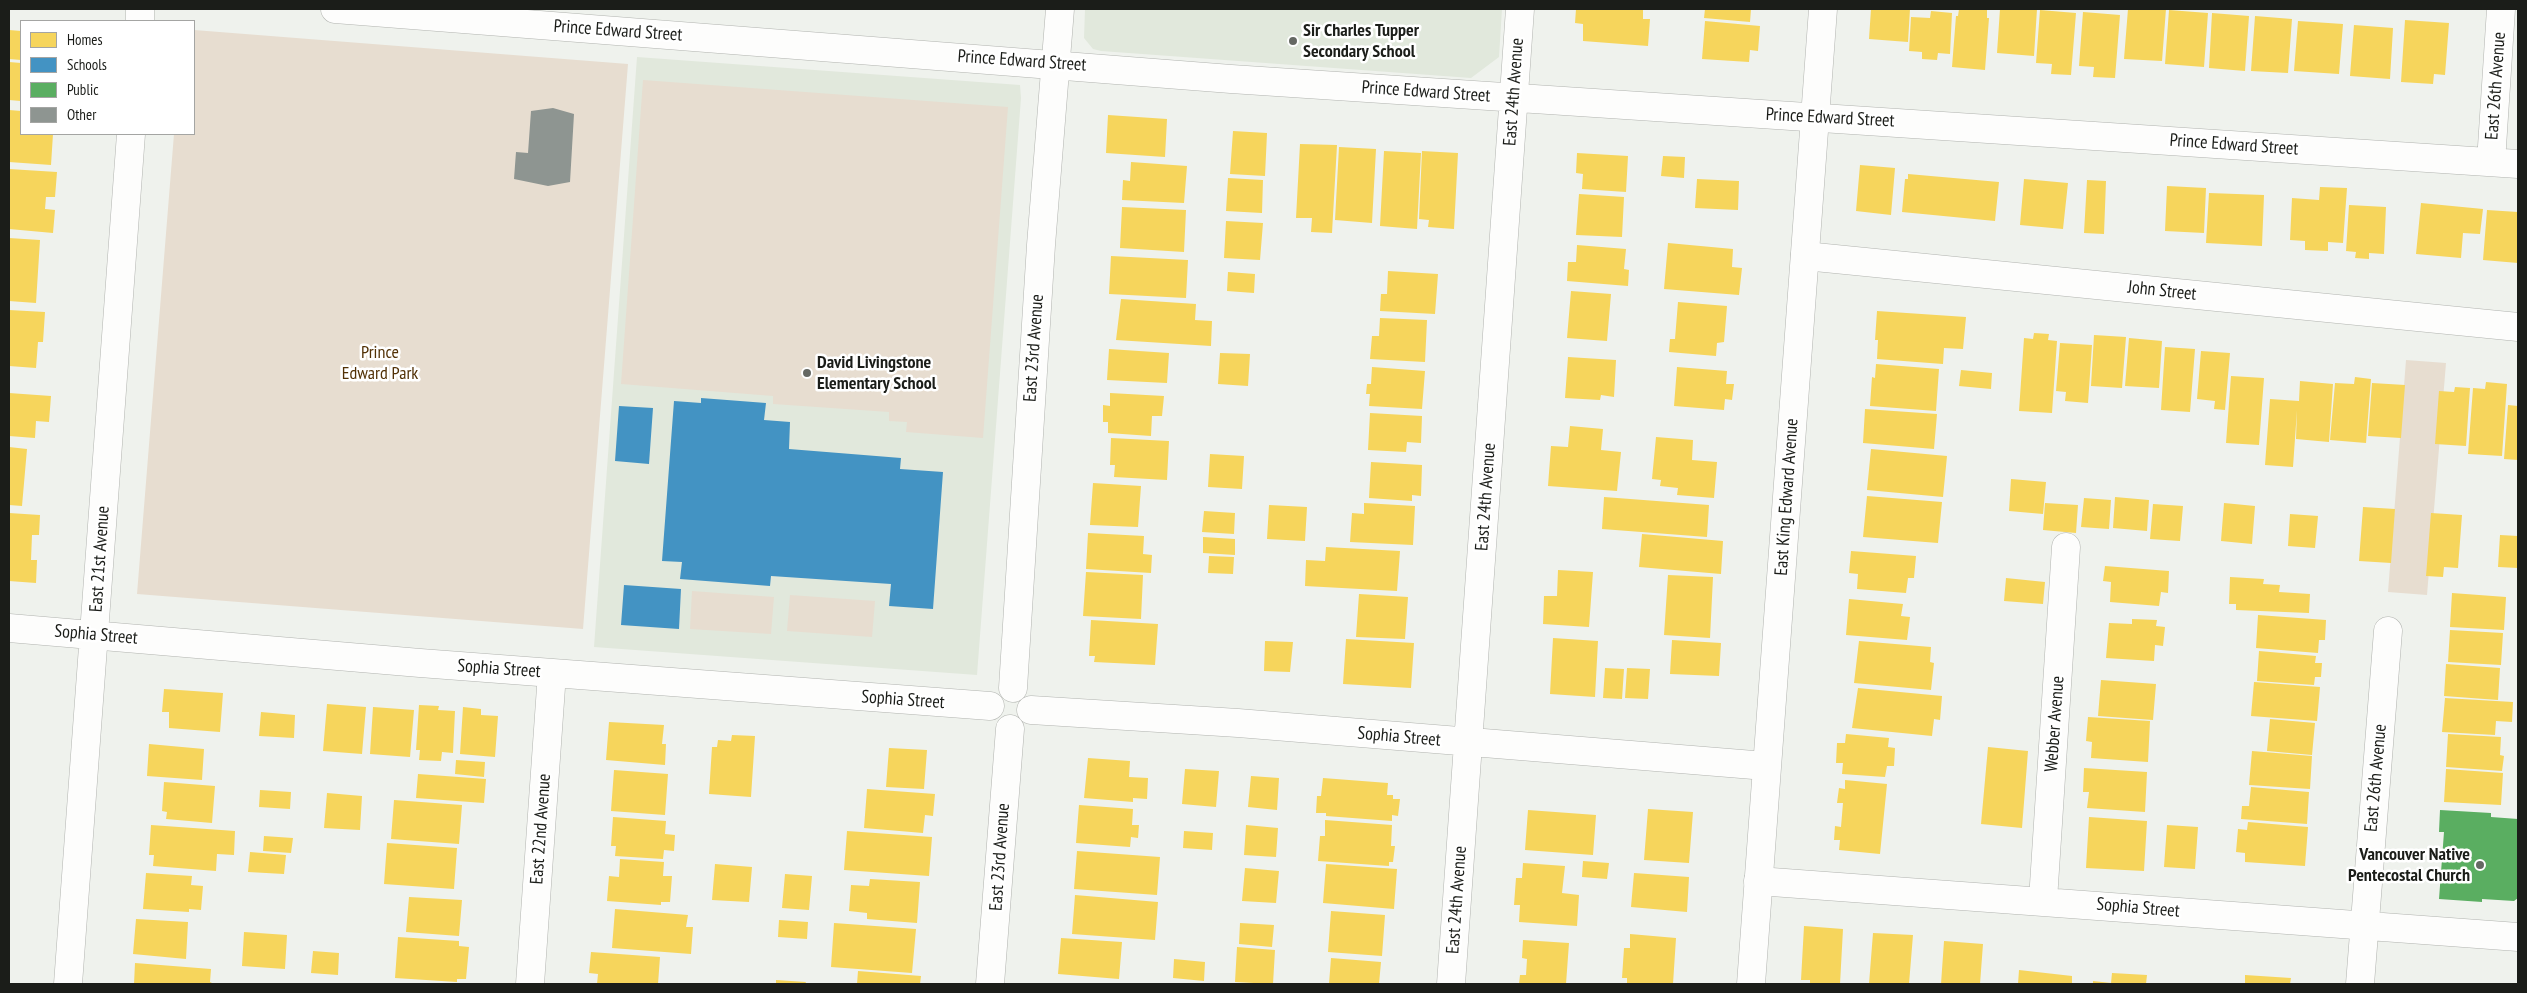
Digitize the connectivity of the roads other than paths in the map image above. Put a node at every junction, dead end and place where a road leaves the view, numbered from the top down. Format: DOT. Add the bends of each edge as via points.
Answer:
graph roads {
  1 [pos="335,9"];
  2 [pos="1060,9"];
  3 [pos="1520,9"];
  4 [pos="1823,9"];
  5 [pos="2501,9"];
  6 [pos="598,19"];
  7 [pos="1055,64"];
  8 [pos="1513,98"];
  9 [pos="1815,117"];
  10 [pos="131,135"];
  11 [pos="2491,162"];
  12 [pos="2518,164"];
  13 [pos="1805,256"];
  14 [pos="2518,327"];
  15 [pos="2066,548"];
  16 [pos="9,628"];
  17 [pos="2388,631"];
  18 [pos="94,635"];
  19 [pos="552,673"];
  20 [pos="1013,688"];
  21 [pos="990,706"];
  22 [pos="1030,710"];
  23 [pos="1010,729"];
  24 [pos="1468,743"];
  25 [pos="1766,766"];
  26 [pos="1758,881"];
  27 [pos="2043,900"];
  28 [pos="2365,926"];
  29 [pos="2518,937"];
  30 [pos="68,984"];
  31 [pos="530,984"];
  32 [pos="990,984"];
  33 [pos="1451,984"];
  34 [pos="1750,984"];
  35 [pos="2360,984"];
  1 -- 6 [label="street, Prince Edward Street"];
  2 -- 7 [label="street, East 23rd Avenue"];
  3 -- 8 [label="street, East 24th Avenue"];
  4 -- 9 [label="street, East King Edward Avenue"];
  5 -- 11 [label="street, East 26th Avenue"];
  6 -- 7 [label="street, Prince Edward Street"];
  7 -- 8 [label="street, Prince Edward Street"];
  7 -- 20 [label="street, East 23rd Avenue"];
  8 -- 9 [label="street, Prince Edward Street"];
  8 -- 24 [label="street, East 24th Avenue"];
  9 -- 11 [label="street, Prince Edward Street"];
  9 -- 13 [label="street, East King Edward Avenue"];
  10 -- 18 [label="street, East 21st Avenue"];
  11 -- 12 [label="street, Prince Edward Street"];
  13 -- 14 [label="street, John Street"];
  13 -- 25 [label="street, East King Edward Avenue"];
  15 -- 27 [label="street, Webber Avenue"];
  16 -- 18 [label="street, Sophia Street"];
  17 -- 28 [label="street, East 26th Avenue"];
  18 -- 19 [label="street, Sophia Street"];
  18 -- 30 [label="street, East 21st Avenue"];
  19 -- 21 [label="street, Sophia Street"];
  19 -- 31 [label="street, East 22nd Avenue"];
  20 -- 21 [label="street" via="995,694"];
  20 -- 22 [label="street" via="1028,698"];
  21 -- 23 [label="street" via="990,713 997,724"];
  22 -- 23 [label="street" via="1026,722"];
  22 -- 24 [label="street, Sophia Street" via="1238,723"];
  23 -- 32 [label="street, East 23rd Avenue"];
  24 -- 25 [label="street, Sophia Street"];
  24 -- 33 [label="street, East 24th Avenue"];
  25 -- 26 [label="street, East King Edward Avenue"];
  26 -- 27 [label="street, Sophia Street"];
  26 -- 34 [label="street, East King Edward Avenue"];
  27 -- 28 [label="street, Sophia Street"];
  28 -- 29 [label="street, Sophia Street"];
  28 -- 35 [label="street, East 26th Avenue"];
}
